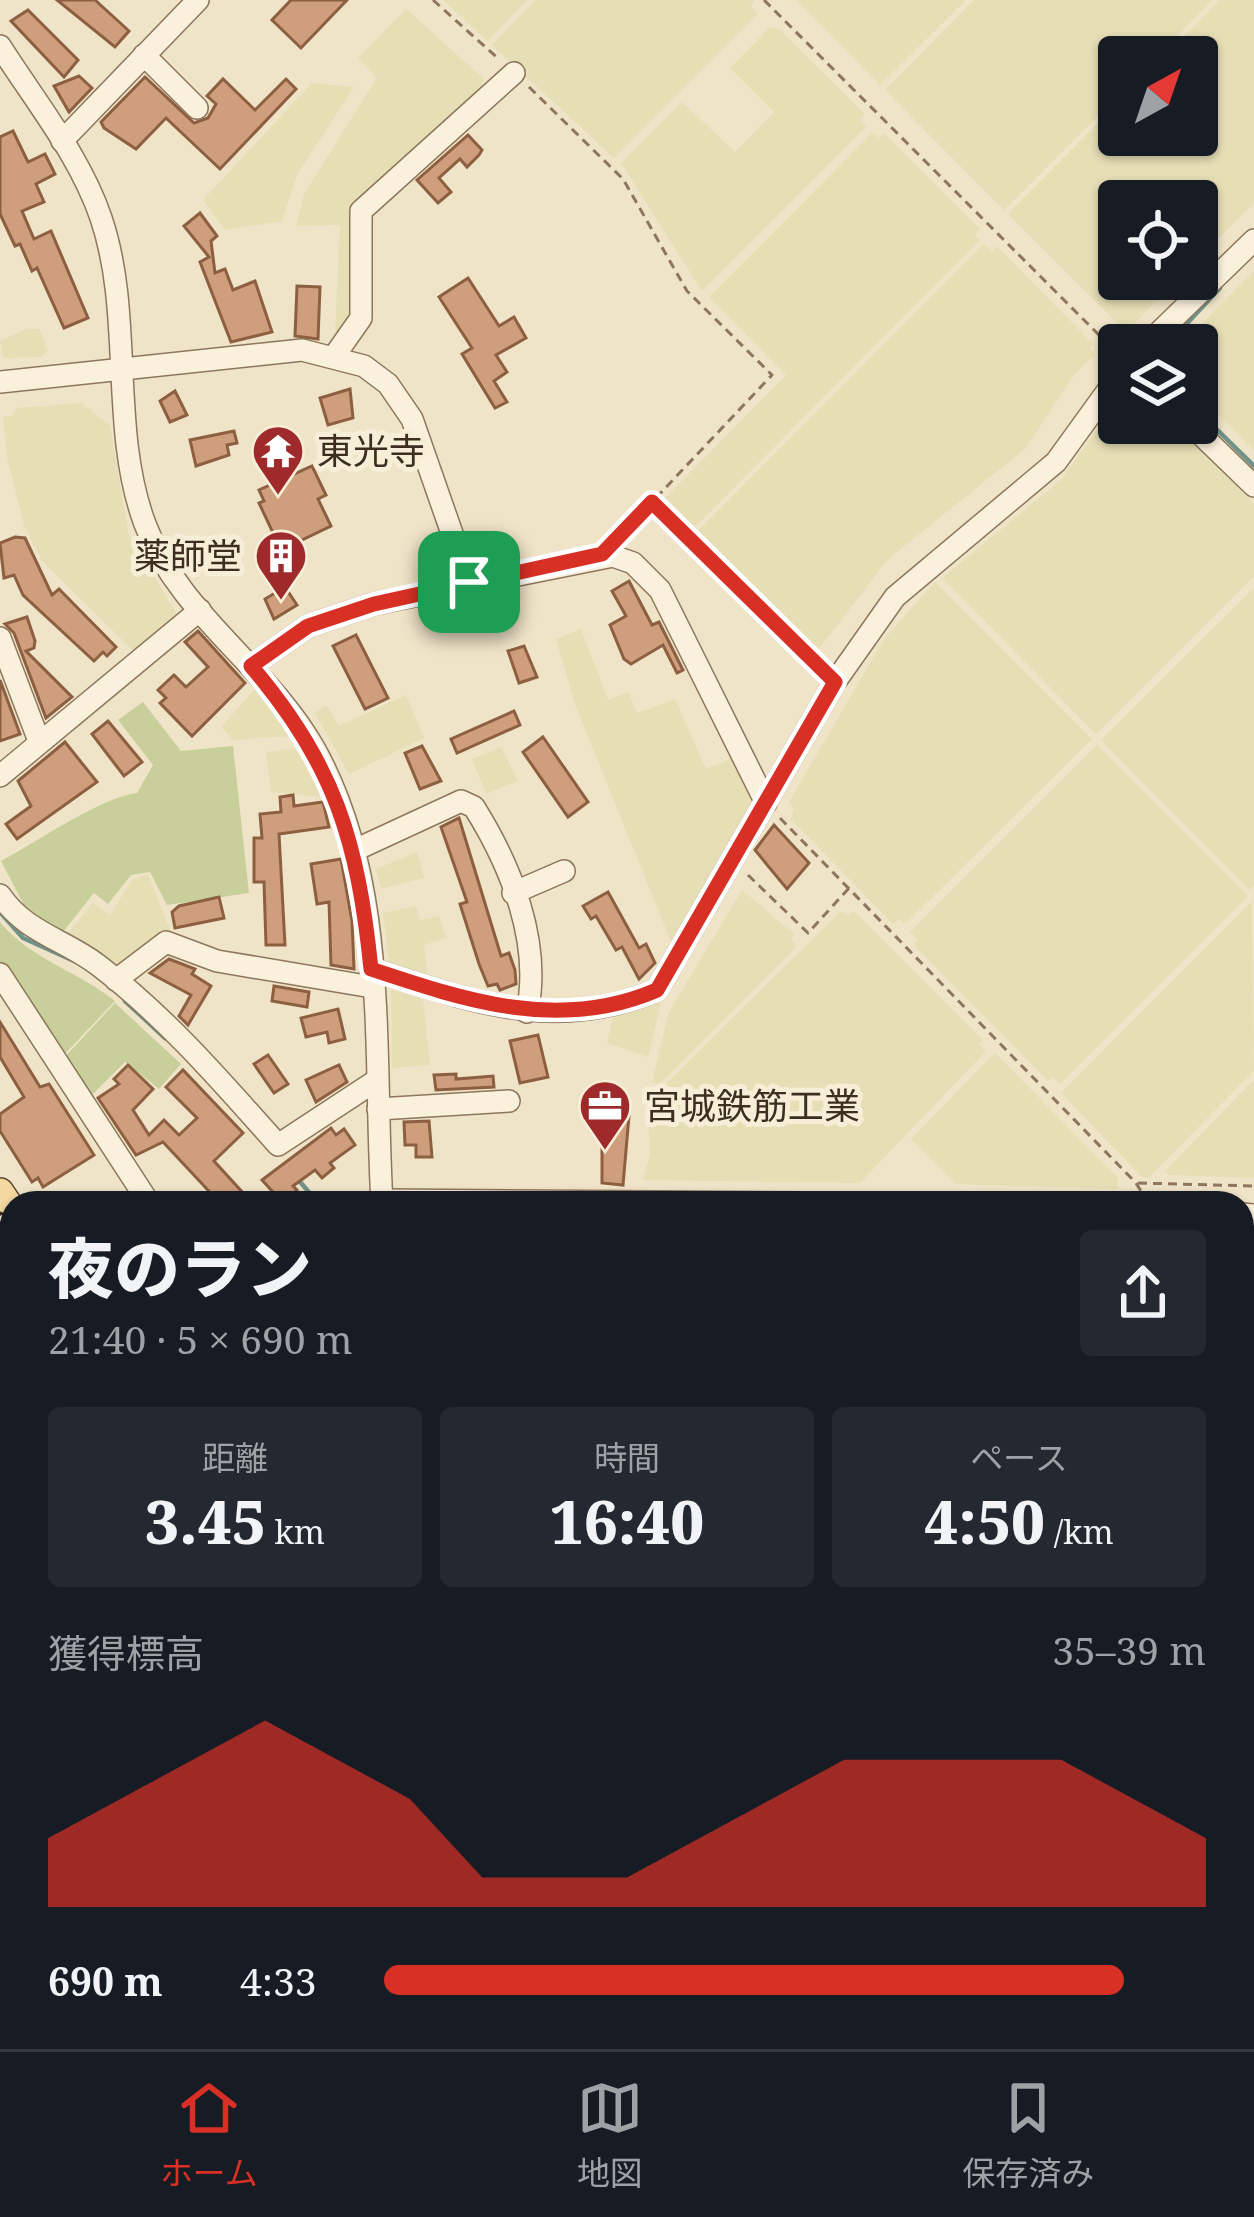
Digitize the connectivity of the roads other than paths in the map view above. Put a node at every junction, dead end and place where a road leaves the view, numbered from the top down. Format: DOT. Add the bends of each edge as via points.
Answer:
graph roads {
  1 [pos="198,0"];
  2 [pos="0,46"];
  3 [pos="144,55"];
  4 [pos="514,73"];
  5 [pos="197,108"];
  6 [pos="62,141"];
  7 [pos="1254,240"];
  8 [pos="1168,324"];
  9 [pos="335,355"];
  10 [pos="122,371"];
  11 [pos="0,382"];
  12 [pos="1098,404"];
  13 [pos="1211,444"];
  14 [pos="1254,486"];
  15 [pos="469,582"];
  16 [pos="200,610"];
  17 [pos="0,638"];
  18 [pos="251,666"];
  19 [pos="39,741"];
  20 [pos="0,776"];
  21 [pos="766,803"];
  22 [pos="355,850"];
  23 [pos="564,872"];
  24 [pos="513,892"];
  25 [pos="0,895"];
  26 [pos="0,974"];
  27 [pos="371,978"];
  28 [pos="116,980"];
  29 [pos="527,1012"];
  30 [pos="377,1080"];
  31 [pos="509,1101"];
  32 [pos="378,1109"];
  33 [pos="140,1191"];
  34 [pos="382,1191"];
  1 -- 3 [label="street"];
  2 -- 6 [label="street"];
  3 -- 5 [label="street"];
  3 -- 6 [label="street"];
  4 -- 9 [label="street" via="361,211 361,318"];
  6 -- 10 [label="street" via="101,220"];
  7 -- 8 [label="street"];
  9 -- 10 [label="street" via="270,352"];
  9 -- 15 [label="street" via="388,384 412,418"];
  10 -- 11 [label="street"];
  10 -- 16 [label="street" via="144,523"];
  12 -- 21 [label="street" via="1056,462 895,597"];
  13 -- 14 [label="street"];
  15 -- 18 [label="street" via="308,626"];
  15 -- 21 [label="street" via="602,554 633,563 660,590"];
  16 -- 18 [label="street"];
  16 -- 19 [label="street"];
  17 -- 19 [label="street"];
  18 -- 22 [label="street" via="314,748"];
  19 -- 20 [label="street"];
  21 -- 29 [label="street" via="657,990 607,1009"];
  22 -- 24 [label="street" via="461,801 486,826"];
  22 -- 27 [label="street"];
  23 -- 24 [label="street"];
  24 -- 29 [label="street" via="532,945"];
  25 -- 28 [label="street" via="16,918"];
  26 -- 33 [label="street"];
  27 -- 28 [label="street" via="217,961 166,942"];
  27 -- 29 [label="street"];
  27 -- 30 [label="street"];
  28 -- 30 [label="street" via="278,1145"];
  30 -- 32 [label="street"];
  31 -- 32 [label="street"];
  32 -- 34 [label="street"];
}
